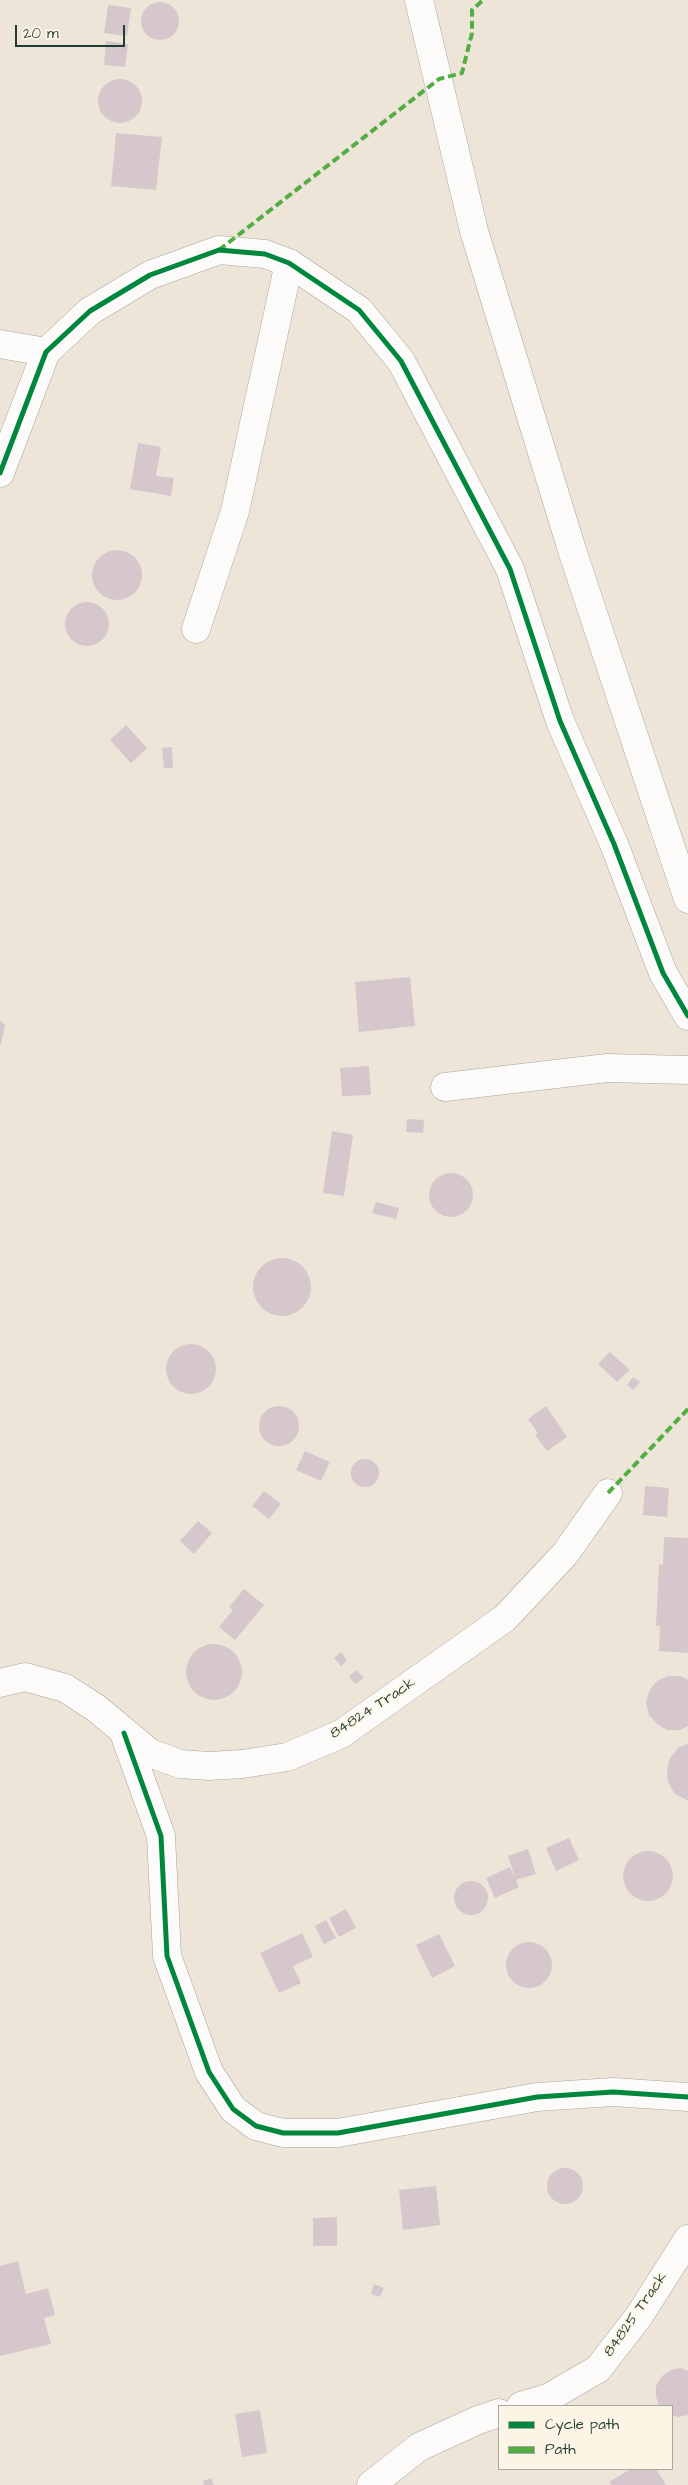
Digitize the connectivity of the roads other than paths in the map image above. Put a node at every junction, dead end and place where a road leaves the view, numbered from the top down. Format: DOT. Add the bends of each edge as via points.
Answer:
graph roads {
  1 [pos="419,0"];
  2 [pos="289,263"];
  3 [pos="0,344"];
  4 [pos="46,352"];
  5 [pos="0,473"];
  6 [pos="196,630"];
  7 [pos="688,899"];
  8 [pos="688,1016"];
  9 [pos="688,1070"];
  10 [pos="445,1087"];
  11 [pos="608,1493"];
  12 [pos="0,1683"];
  13 [pos="124,1733"];
  14 [pos="688,2097"];
  15 [pos="688,2239"];
  16 [pos="524,2405"];
  17 [pos="498,2413"];
  18 [pos="371,2485"];
  1 -- 7 [label="street" via="474,231 572,550"];
  2 -- 4 [label="street" via="264,254 219,250 150,275 90,311"];
  2 -- 6 [label="street" via="235,511"];
  2 -- 8 [label="street" via="359,310 401,361 443,440 510,569 560,721 614,844 663,973"];
  3 -- 4 [label="street"];
  4 -- 5 [label="street"];
  9 -- 10 [label="street" via="607,1068"];
  11 -- 13 [label="street, 84824 Track" via="565,1554 504,1618 341,1734 287,1757 209,1766 180,1764 150,1753"];
  12 -- 13 [label="street, 84824 Track" via="25,1678 65,1688 96,1708"];
  13 -- 14 [label="street" via="161,1836 167,1956 209,2072 232,2109 256,2126 282,2133 338,2133 537,2097 613,2092"];
  15 -- 16 [label="street, 84825 Track" via="639,2316 598,2369 548,2398"];
  17 -- 18 [label="street" via="419,2447"];
}
